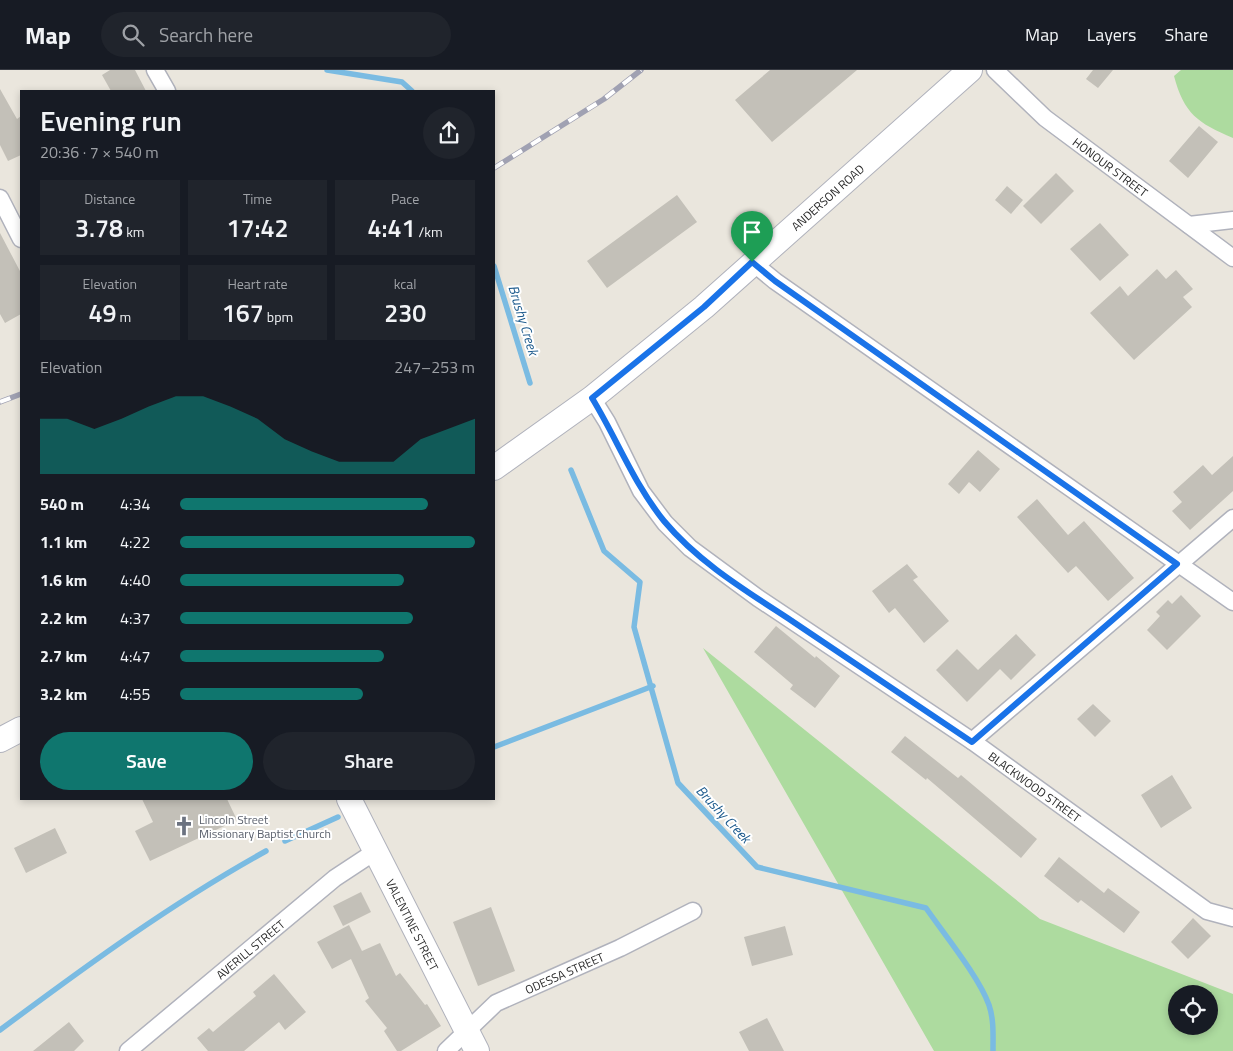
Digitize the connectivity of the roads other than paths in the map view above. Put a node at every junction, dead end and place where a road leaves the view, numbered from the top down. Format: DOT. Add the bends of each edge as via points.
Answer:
graph roads {
  1 [pos="156,70"];
  2 [pos="970,70"];
  3 [pos="995,70"];
  4 [pos="166,90"];
  5 [pos="0,198"];
  6 [pos="1233,220"];
  7 [pos="1189,225"];
  8 [pos="20,237"];
  9 [pos="1233,258"];
  10 [pos="752,262"];
  11 [pos="592,398"];
  12 [pos="495,467"];
  13 [pos="1233,518"];
  14 [pos="1177,564"];
  15 [pos="1233,602"];
  16 [pos="20,730"];
  17 [pos="0,740"];
  18 [pos="972,742"];
  19 [pos="350,800"];
  20 [pos="376,851"];
  21 [pos="693,911"];
  22 [pos="1233,918"];
  23 [pos="472,1041"];
  24 [pos="128,1051"];
  25 [pos="446,1051"];
  1 -- 4 [label="street"];
  2 -- 10 [label="main road, ANDERSON ROAD"];
  3 -- 7 [label="street, HONOUR STREET" via="1045,118"];
  5 -- 8 [label="street"];
  6 -- 7 [label="street"];
  7 -- 9 [label="street, HONOUR STREET"];
  10 -- 11 [label="main road, ANDERSON ROAD" via="704,307"];
  10 -- 14 [label="street"];
  11 -- 12 [label="main road, ANDERSON ROAD"];
  11 -- 18 [label="street, BLACKWOOD STREET" via="641,491 665,523 690,548 758,598"];
  13 -- 14 [label="street"];
  14 -- 15 [label="street"];
  14 -- 18 [label="street"];
  16 -- 17 [label="main road"];
  18 -- 22 [label="street, BLACKWOOD STREET" via="1207,911"];
  19 -- 20 [label="main road, VALENTINE STREET"];
  20 -- 23 [label="main road, VALENTINE STREET"];
  20 -- 24 [label="street, AVERILL STREET" via="335,878"];
  21 -- 23 [label="street, ODESSA STREET" via="620,948 496,1003"];
  23 -- 25 [label="street, ODESSA STREET"];
}
